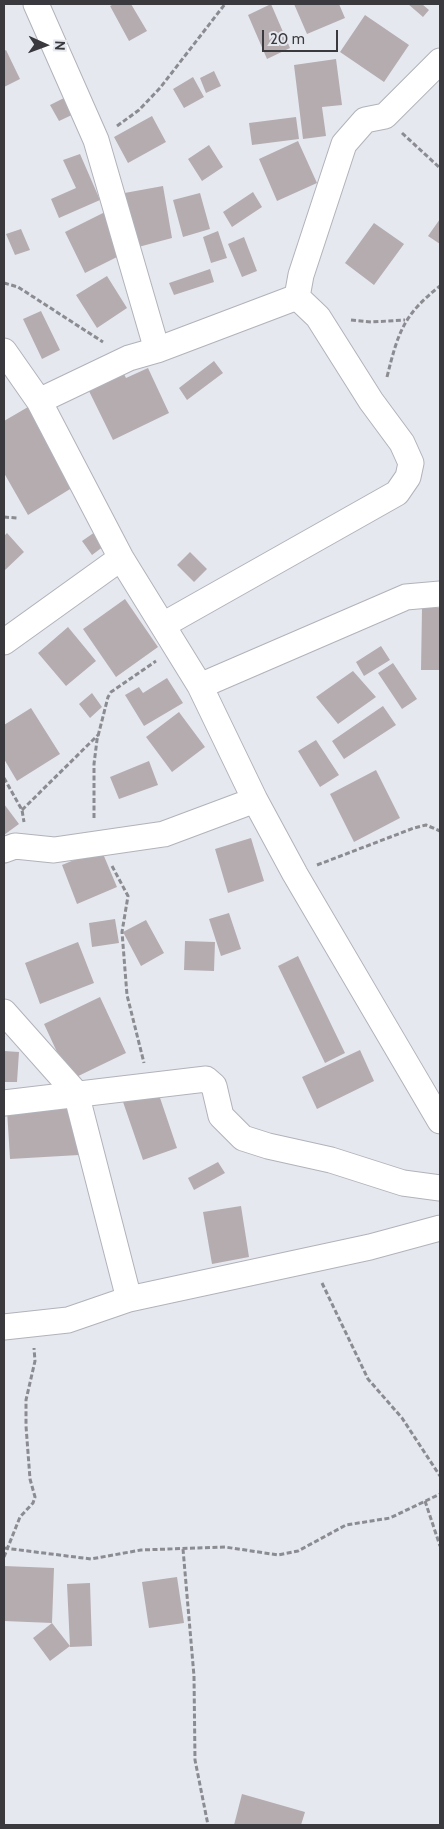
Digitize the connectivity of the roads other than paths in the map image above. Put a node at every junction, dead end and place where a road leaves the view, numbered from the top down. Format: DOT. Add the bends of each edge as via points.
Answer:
graph roads {
  1 [pos="36,4"];
  2 [pos="440,61"];
  3 [pos="297,297"];
  4 [pos="158,350"];
  5 [pos="4,351"];
  6 [pos="39,401"];
  7 [pos="121,558"];
  8 [pos="440,594"];
  9 [pos="163,626"];
  10 [pos="4,642"];
  11 [pos="200,686"];
  12 [pos="255,800"];
  13 [pos="15,848"];
  14 [pos="4,1012"];
  15 [pos="76,1093"];
  16 [pos="4,1103"];
  17 [pos="440,1121"];
  18 [pos="440,1188"];
  19 [pos="440,1228"];
  20 [pos="129,1299"];
  21 [pos="4,1327"];
  1 -- 4 [label="street" via="96,140"];
  2 -- 3 [label="street" via="385,116 365,120 344,144 301,275"];
  3 -- 4 [label="street"];
  3 -- 9 [label="street" via="318,317 402,443 411,463 408,477 397,494"];
  4 -- 6 [label="street" via="129,358"];
  5 -- 6 [label="street"];
  6 -- 7 [label="street"];
  7 -- 9 [label="street"];
  7 -- 10 [label="street"];
  8 -- 11 [label="street" via="406,597"];
  9 -- 11 [label="street"];
  11 -- 12 [label="street"];
  12 -- 13 [label="street" via="164,834 54,850"];
  12 -- 17 [label="street"];
  14 -- 15 [label="street"];
  15 -- 16 [label="street"];
  15 -- 18 [label="street" via="206,1079 214,1086 221,1116 243,1138 331,1160 403,1183"];
  15 -- 20 [label="street"];
  19 -- 20 [label="street" via="370,1247"];
  20 -- 21 [label="street" via="68,1320"];
}
